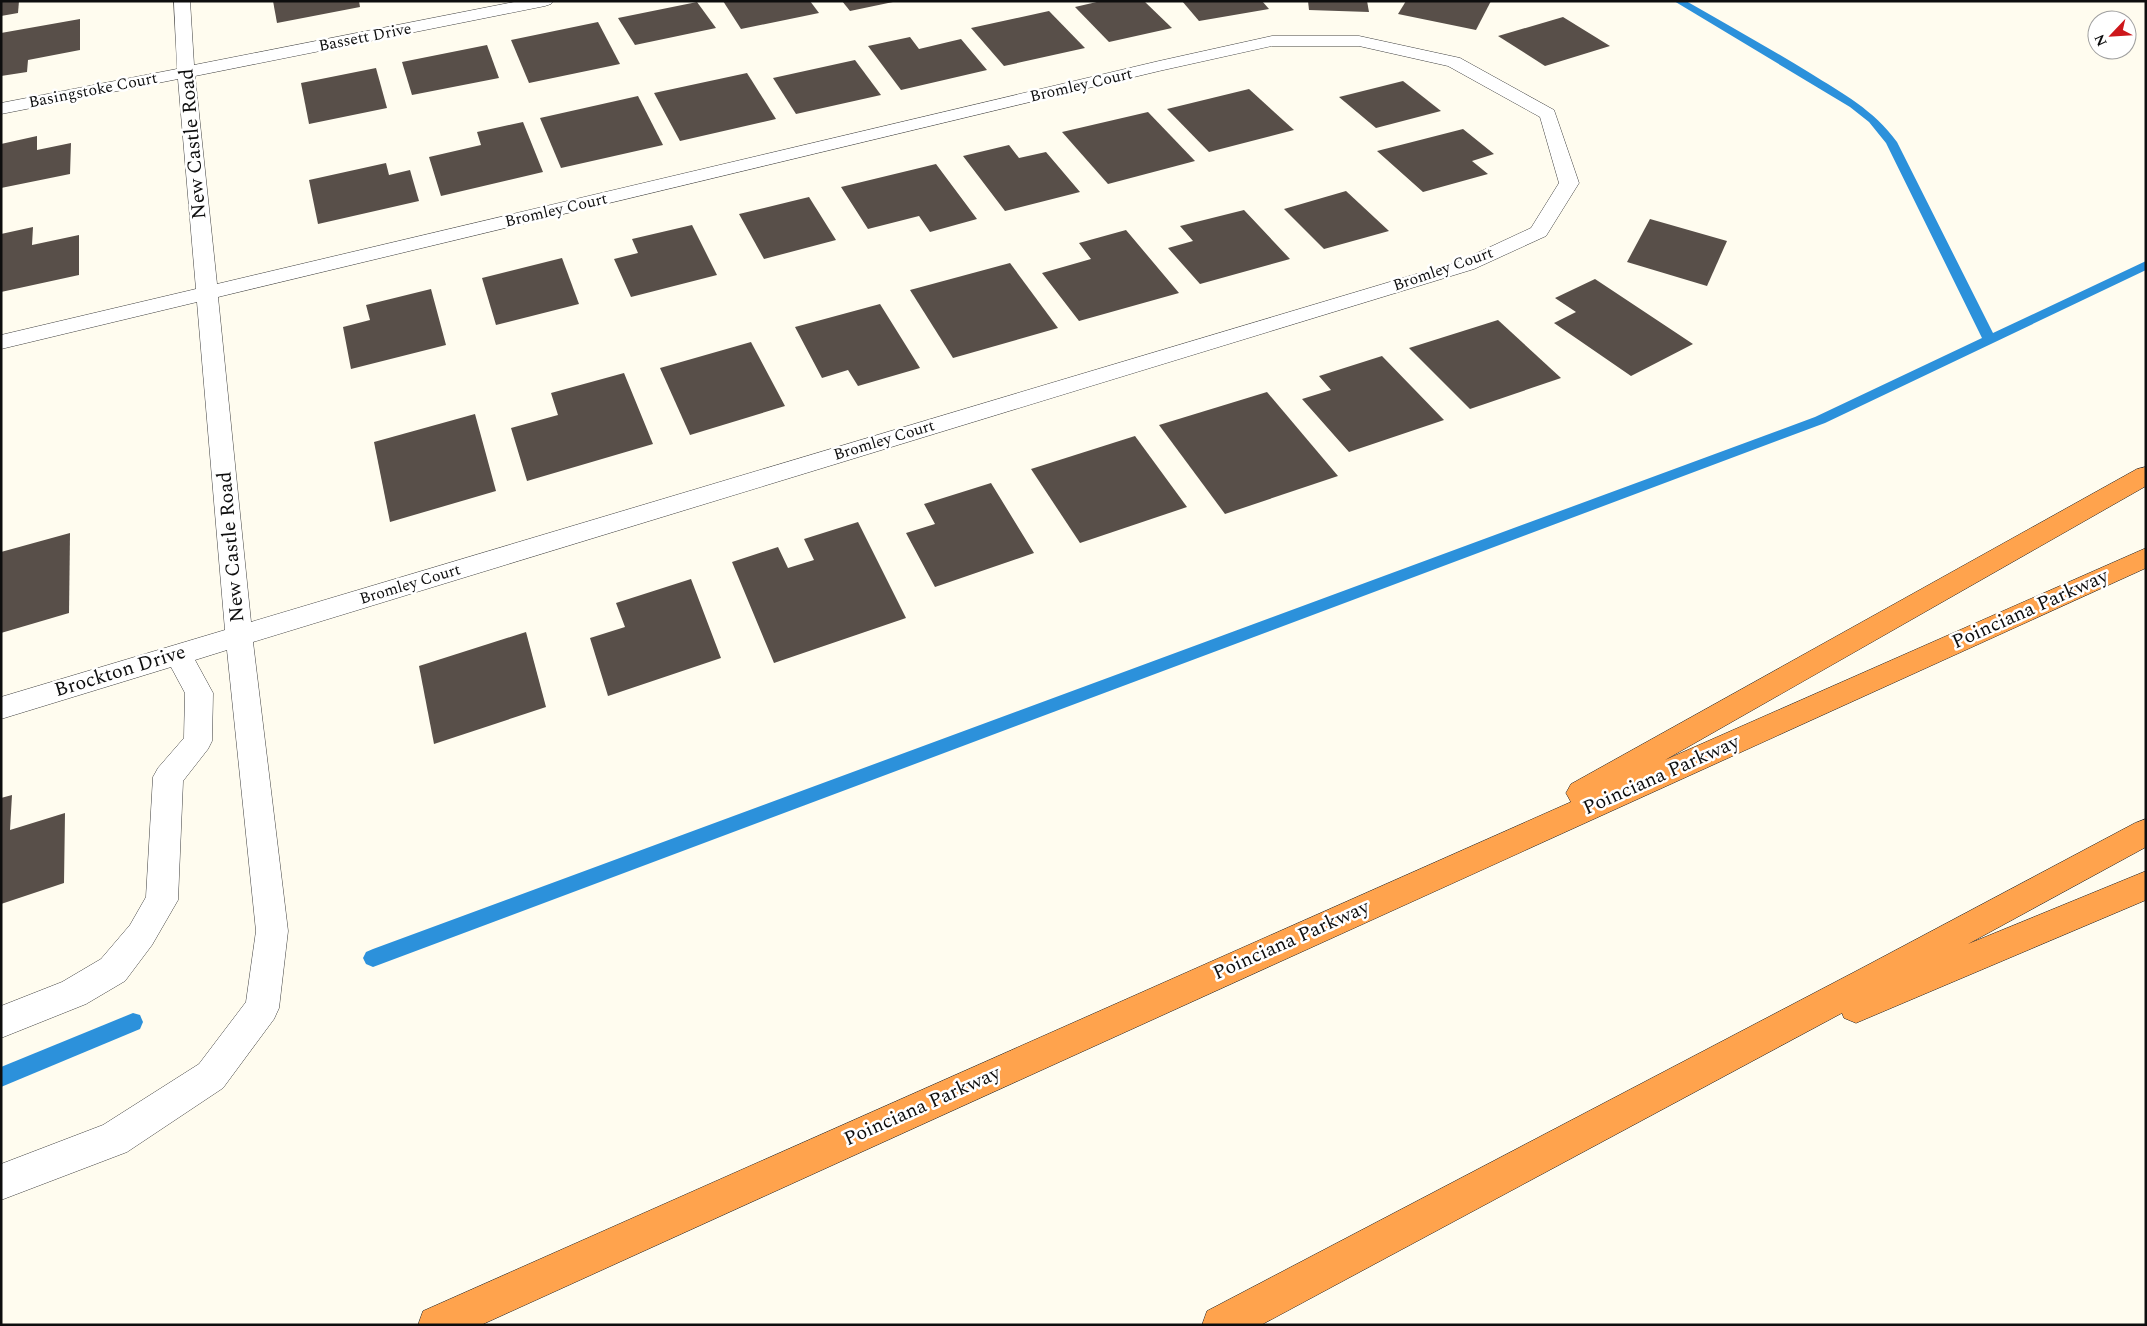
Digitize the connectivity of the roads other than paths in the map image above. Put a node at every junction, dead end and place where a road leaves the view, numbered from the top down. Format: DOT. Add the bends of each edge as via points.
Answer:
graph roads {
  1 [pos="182,1"];
  2 [pos="545,1"];
  3 [pos="186,72"];
  4 [pos="1,109"];
  5 [pos="207,294"];
  6 [pos="1,342"];
  7 [pos="2146,475"];
  8 [pos="2146,557"];
  9 [pos="239,636"];
  10 [pos="178,654"];
  11 [pos="1,708"];
  12 [pos="2146,832"];
  13 [pos="1436,876"];
  14 [pos="2146,885"];
  15 [pos="1,1022"];
  16 [pos="1700,1072"];
  17 [pos="1,1182"];
  18 [pos="437,1325"];
  19 [pos="1221,1325"];
  1 -- 3 [label="street, New Castle Road"];
  2 -- 3 [label="street, Bassett Drive"];
  3 -- 4 [label="street, Basingstoke Court"];
  3 -- 5 [label="street, New Castle Road"];
  5 -- 6 [label="street"];
  5 -- 9 [label="street, New Castle Road"];
  5 -- 9 [label="street, Bromley Court" via="1272,41 1359,41 1454,62 1548,114 1569,183 1539,232 1467,264"];
  7 -- 13 [label="highway"];
  8 -- 13 [label="highway, Poinciana Parkway"];
  9 -- 10 [label="street, Brockton Drive"];
  9 -- 17 [label="street, New Castle Road" via="272,931 262,1008 212,1076 114,1139"];
  10 -- 11 [label="street, Brockton Drive"];
  10 -- 15 [label="street" via="199,693 198,741 168,777 162,900 141,935 113,970 74,994"];
  12 -- 16 [label="highway"];
  13 -- 18 [label="highway, Poinciana Parkway"];
  14 -- 16 [label="highway"];
  16 -- 19 [label="highway"];
}
